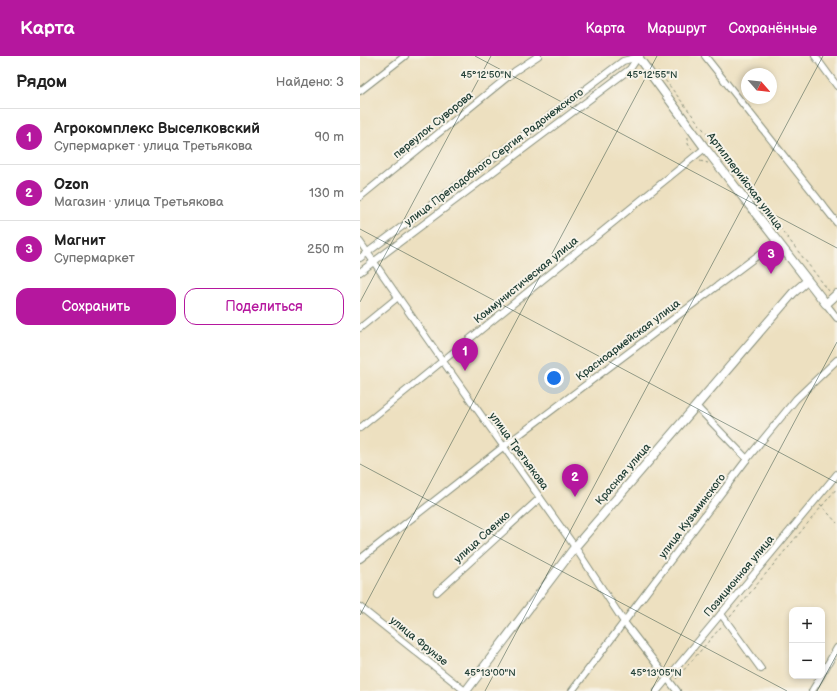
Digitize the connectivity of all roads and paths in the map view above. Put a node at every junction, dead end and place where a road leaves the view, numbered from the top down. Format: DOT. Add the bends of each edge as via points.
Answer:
graph roads {
  1 [pos="405,56"];
  2 [pos="538,56"];
  3 [pos="638,56"];
  4 [pos="705,56"];
  5 [pos="815,56"];
  6 [pos="837,86"];
  7 [pos="360,91"];
  8 [pos="705,148"];
  9 [pos="360,197"];
  10 [pos="837,223"];
  11 [pos="777,241"];
  12 [pos="360,242"];
  13 [pos="367,253"];
  14 [pos="360,258"];
  15 [pos="374,261"];
  16 [pos="360,272"];
  17 [pos="807,281"];
  18 [pos="837,294"];
  19 [pos="398,297"];
  20 [pos="826,304"];
  21 [pos="837,318"];
  22 [pos="360,328"];
  23 [pos="442,360"];
  24 [pos="837,360"];
  25 [pos="696,406"];
  26 [pos="360,428"];
  27 [pos="503,447"];
  28 [pos="747,459"];
  29 [pos="837,474"];
  30 [pos="837,488"];
  31 [pos="540,498"];
  32 [pos="816,500"];
  33 [pos="822,507"];
  34 [pos="837,523"];
  35 [pos="575,547"];
  36 [pos="360,559"];
  37 [pos="437,592"];
  38 [pos="360,607"];
  39 [pos="721,614"];
  40 [pos="726,621"];
  41 [pos="624,622"];
  42 [pos="837,648"];
  43 [pos="825,668"];
  44 [pos="761,670"];
  45 [pos="667,678"];
  46 [pos="819,679"];
  47 [pos="672,684"];
  48 [pos="466,691"];
  49 [pos="572,691"];
  50 [pos="657,691"];
  51 [pos="677,691"];
  52 [pos="812,691"];
  1 -- 7 [label="street"];
  2 -- 9 [label="street, переулок Суворова" via="514,72"];
  3 -- 8 [label="main road, Артиллерийская улица"];
  3 -- 13 [label="street, улица Преподобного Сергия Радонежского" via="623,61"];
  3 -- 15 [label="street, улица Преподобного Сергия Радонежского" via="630,69"];
  4 -- 10 [label="street"];
  5 -- 6 [label="street"];
  8 -- 11 [label="main road, Артиллерийская улица"];
  8 -- 23 [label="street, Коммунистическая улица"];
  11 -- 17 [label="main road, Артиллерийская улица"];
  11 -- 27 [label="street, Красноармейская улица"];
  12 -- 13 [label="street, улица Третьякова"];
  13 -- 14 [label="street, улица Преподобного Сергия Радонежского"];
  13 -- 15 [label="street, улица Третьякова"];
  15 -- 16 [label="street, улица Преподобного Сергия Радонежского"];
  15 -- 19 [label="street, улица Третьякова"];
  17 -- 20 [label="main road, Артиллерийская улица"];
  17 -- 25 [label="main road, Красная улица" via="793,292"];
  18 -- 20 [label="main road"];
  19 -- 22 [label="street"];
  19 -- 23 [label="street, улица Третьякова"];
  20 -- 21 [label="street, Артиллерийская улица"];
  23 -- 26 [label="street, Коммунистическая улица"];
  23 -- 27 [label="street, улица Третьякова"];
  24 -- 28 [label="street, улица Кузьминского" via="796,399"];
  25 -- 28 [label="street"];
  25 -- 35 [label="main road, Красная улица"];
  27 -- 31 [label="street, улица Третьякова"];
  27 -- 36 [label="street, Красноармейская улица"];
  28 -- 41 [label="street, улица Кузьминского"];
  29 -- 32 [label="street, Позиционная улица"];
  30 -- 33 [label="path"];
  31 -- 35 [label="street, улица Третьякова"];
  31 -- 37 [label="street, улица Саенко"];
  32 -- 33 [label="path"];
  32 -- 39 [label="street, Позиционная улица"];
  33 -- 34 [label="path"];
  33 -- 40 [label="path"];
  35 -- 41 [label="street, улица Третьякова"];
  35 -- 48 [label="main road, Красная улица"];
  38 -- 48 [label="street, улица Фрунзе"];
  39 -- 40 [label="street"];
  39 -- 45 [label="street, Позиционная улица"];
  40 -- 44 [label="street"];
  40 -- 47 [label="path"];
  41 -- 45 [label="street, улица Третьякова"];
  41 -- 49 [label="street, улица Кузьминского"];
  42 -- 43 [label="street"];
  45 -- 47 [label="street, улица Третьякова"];
  45 -- 50 [label="street, Позиционная улица"];
  46 -- 52 [label="street"];
  47 -- 51 [label="street, улица Третьякова"];
}
